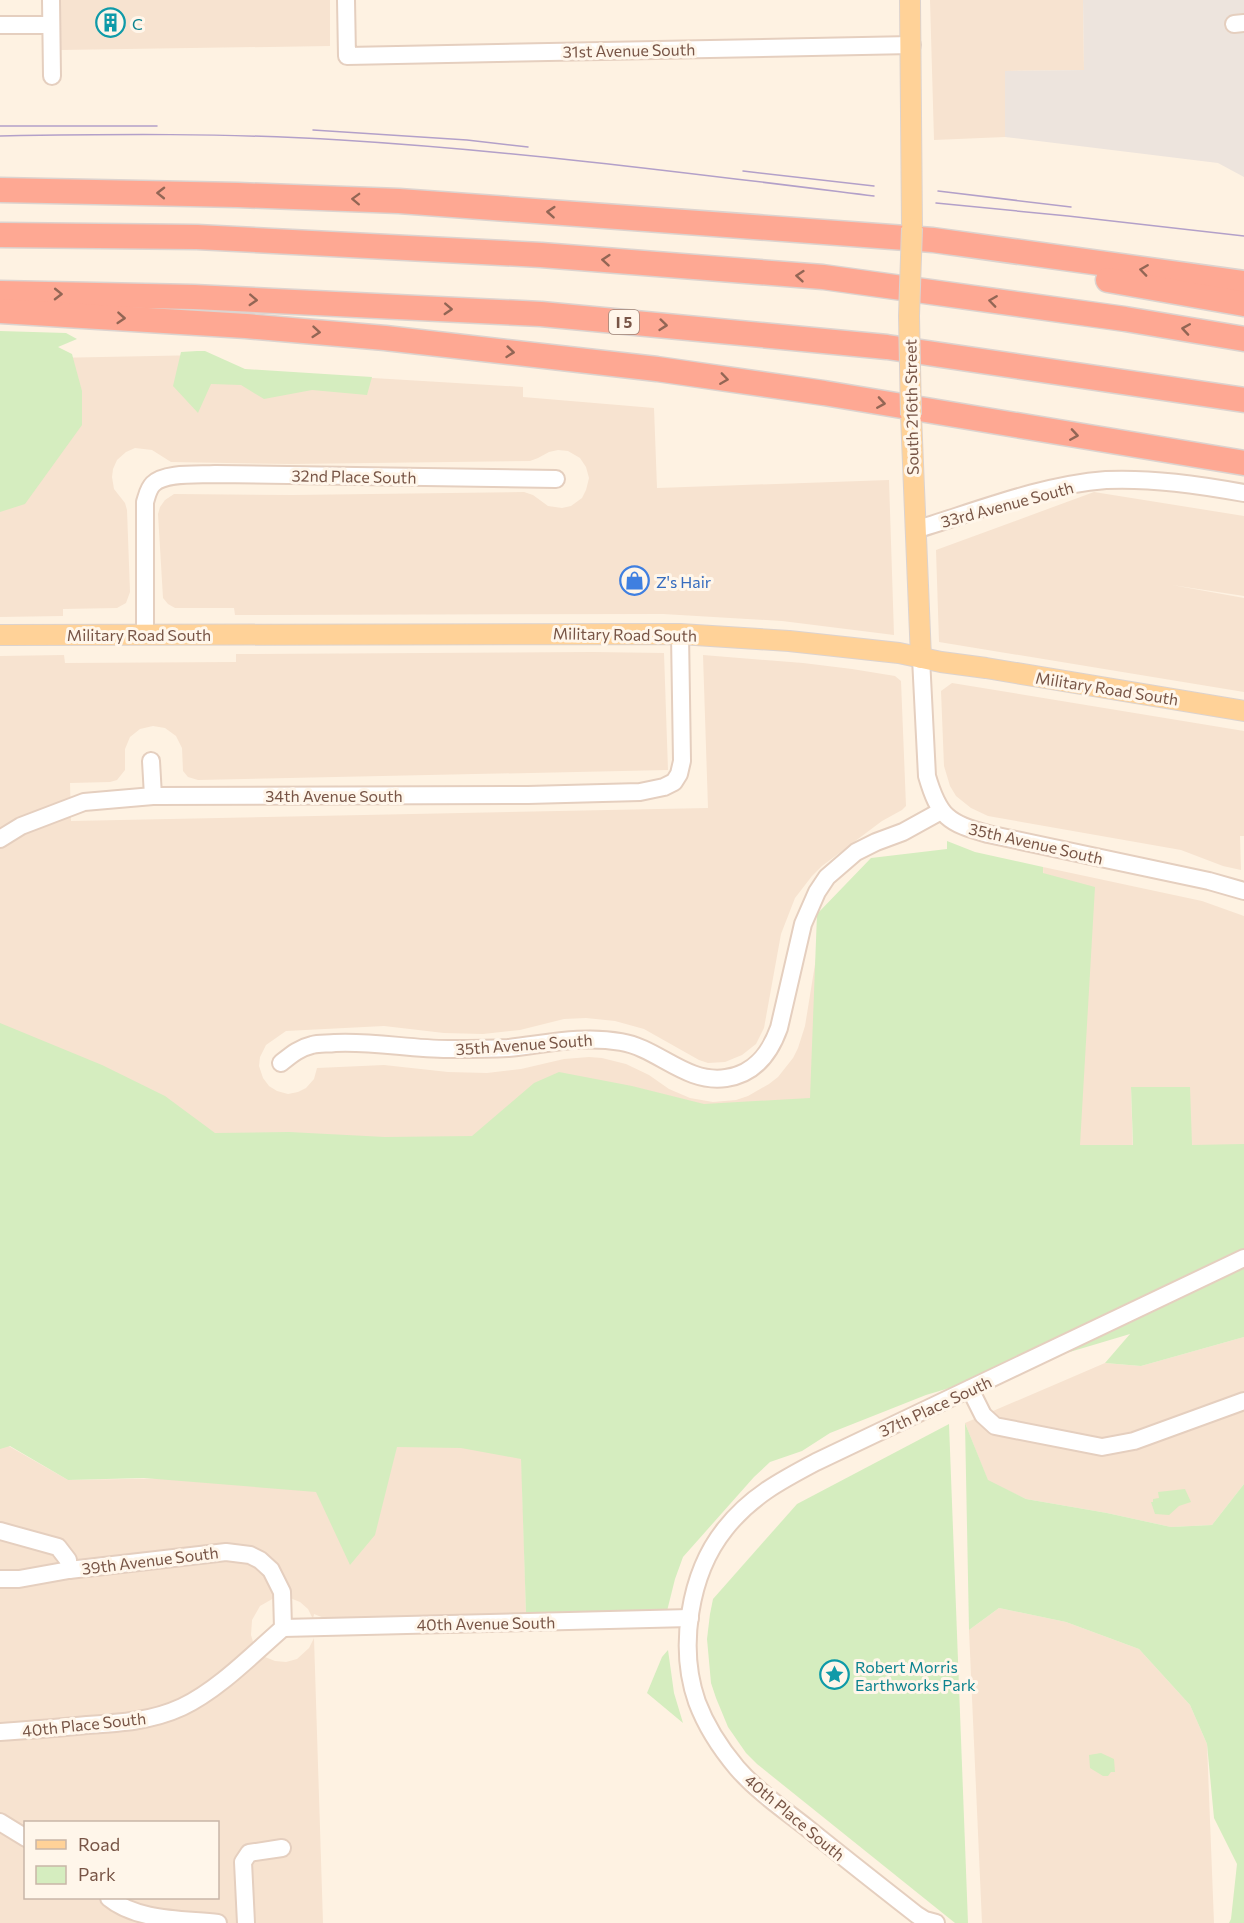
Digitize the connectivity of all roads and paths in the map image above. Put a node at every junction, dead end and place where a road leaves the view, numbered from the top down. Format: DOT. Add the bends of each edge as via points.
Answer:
graph roads {
  1 [pos="51,0"];
  2 [pos="346,0"];
  3 [pos="910,0"];
  4 [pos="0,25"];
  5 [pos="51,25"];
  6 [pos="912,45"];
  7 [pos="52,76"];
  8 [pos="0,190"];
  9 [pos="714,225"];
  10 [pos="0,235"];
  11 [pos="1244,284"];
  12 [pos="0,293"];
  13 [pos="1244,304"];
  14 [pos="0,311"];
  15 [pos="1244,339"];
  16 [pos="1244,400"];
  17 [pos="1244,463"];
  18 [pos="556,479"];
  19 [pos="1244,493"];
  20 [pos="915,530"];
  21 [pos="145,634"];
  22 [pos="680,634"];
  23 [pos="0,635"];
  24 [pos="921,658"];
  25 [pos="1244,711"];
  26 [pos="151,761"];
  27 [pos="153,796"];
  28 [pos="940,811"];
  29 [pos="0,839"];
  30 [pos="1244,891"];
  31 [pos="281,1063"];
  32 [pos="1244,1258"];
  33 [pos="970,1389"];
  34 [pos="1244,1401"];
  35 [pos="0,1531"];
  36 [pos="69,1570"];
  37 [pos="0,1579"];
  38 [pos="690,1618"];
  39 [pos="283,1628"];
  40 [pos="0,1732"];
  41 [pos="0,1822"];
  42 [pos="24,1837"];
  43 [pos="282,1848"];
  44 [pos="110,1899"];
  45 [pos="929,1922"];
  46 [pos="218,1923"];
  47 [pos="246,1923"];
  1 -- 5 [label="street"];
  2 -- 6 [label="street, 31st Avenue South" via="347,56"];
  3 -- 6 [label="main road, South 216th Street"];
  4 -- 5 [label="street"];
  5 -- 7 [label="street"];
  6 -- 20 [label="main road, South 216th Street, bridge" via="909,316"];
  9 -- 8 [label="highway, one-way" via="399,201"];
  11 -- 9 [label="highway, one-way" via="933,240"];
  9 -- 13 [label="highway" via="928,250"];
  15 -- 10 [label="highway, one-way" via="823,278 541,255 233,239"];
  12 -- 16 [label="highway, I 5, one-way" via="194,297 541,314 886,347"];
  14 -- 17 [label="highway, one-way" via="385,338 657,369"];
  18 -- 21 [label="street, 32nd Place South" via="215,474 174,476 153,483 145,502"];
  19 -- 20 [label="street, 33rd Avenue South" via="1106,480 1049,490"];
  20 -- 24 [label="main road, South 216th Street"];
  21 -- 22 [label="main road, Military Road South"];
  21 -- 23 [label="main road, Military Road South"];
  22 -- 24 [label="main road, Military Road South" via="789,641"];
  22 -- 27 [label="street, 34th Avenue South" via="682,761 674,782 654,790"];
  24 -- 25 [label="main road, Military Road South"];
  24 -- 28 [label="street, South 216th Street" via="927,776"];
  26 -- 27 [label="street"];
  27 -- 29 [label="street, 34th Avenue South" via="84,802 21,826"];
  28 -- 30 [label="street, 35th Avenue South" via="964,828"];
  28 -- 31 [label="street, 35th Avenue South" via="856,852 822,884 803,924 774,1041 758,1064 747,1072 726,1078 703,1078 642,1048 604,1039 507,1048 415,1048 351,1042 296,1050"];
  32 -- 33 [label="street, 37th Place South"];
  33 -- 34 [label="street" via="983,1415 994,1426 1102,1447 1134,1441"];
  33 -- 38 [label="street, 37th Place South" via="772,1485 745,1507 708,1555"];
  35 -- 36 [label="street" via="58,1547 68,1560"];
  36 -- 37 [label="street, 39th Avenue South"];
  36 -- 39 [label="street, 39th Avenue South" via="226,1552 250,1555 271,1570 282,1592"];
  38 -- 39 [label="street, 40th Avenue South"];
  38 -- 45 [label="street, 40th Place South" via="687,1648 693,1689 702,1714 727,1756 749,1781"];
  39 -- 40 [label="street, 40th Place South" via="200,1696 164,1714 132,1722"];
  41 -- 42 [label="street"];
  43 -- 47 [label="street" via="249,1853 243,1862"];
  44 -- 46 [label="street" via="122,1907 153,1916"];
}
